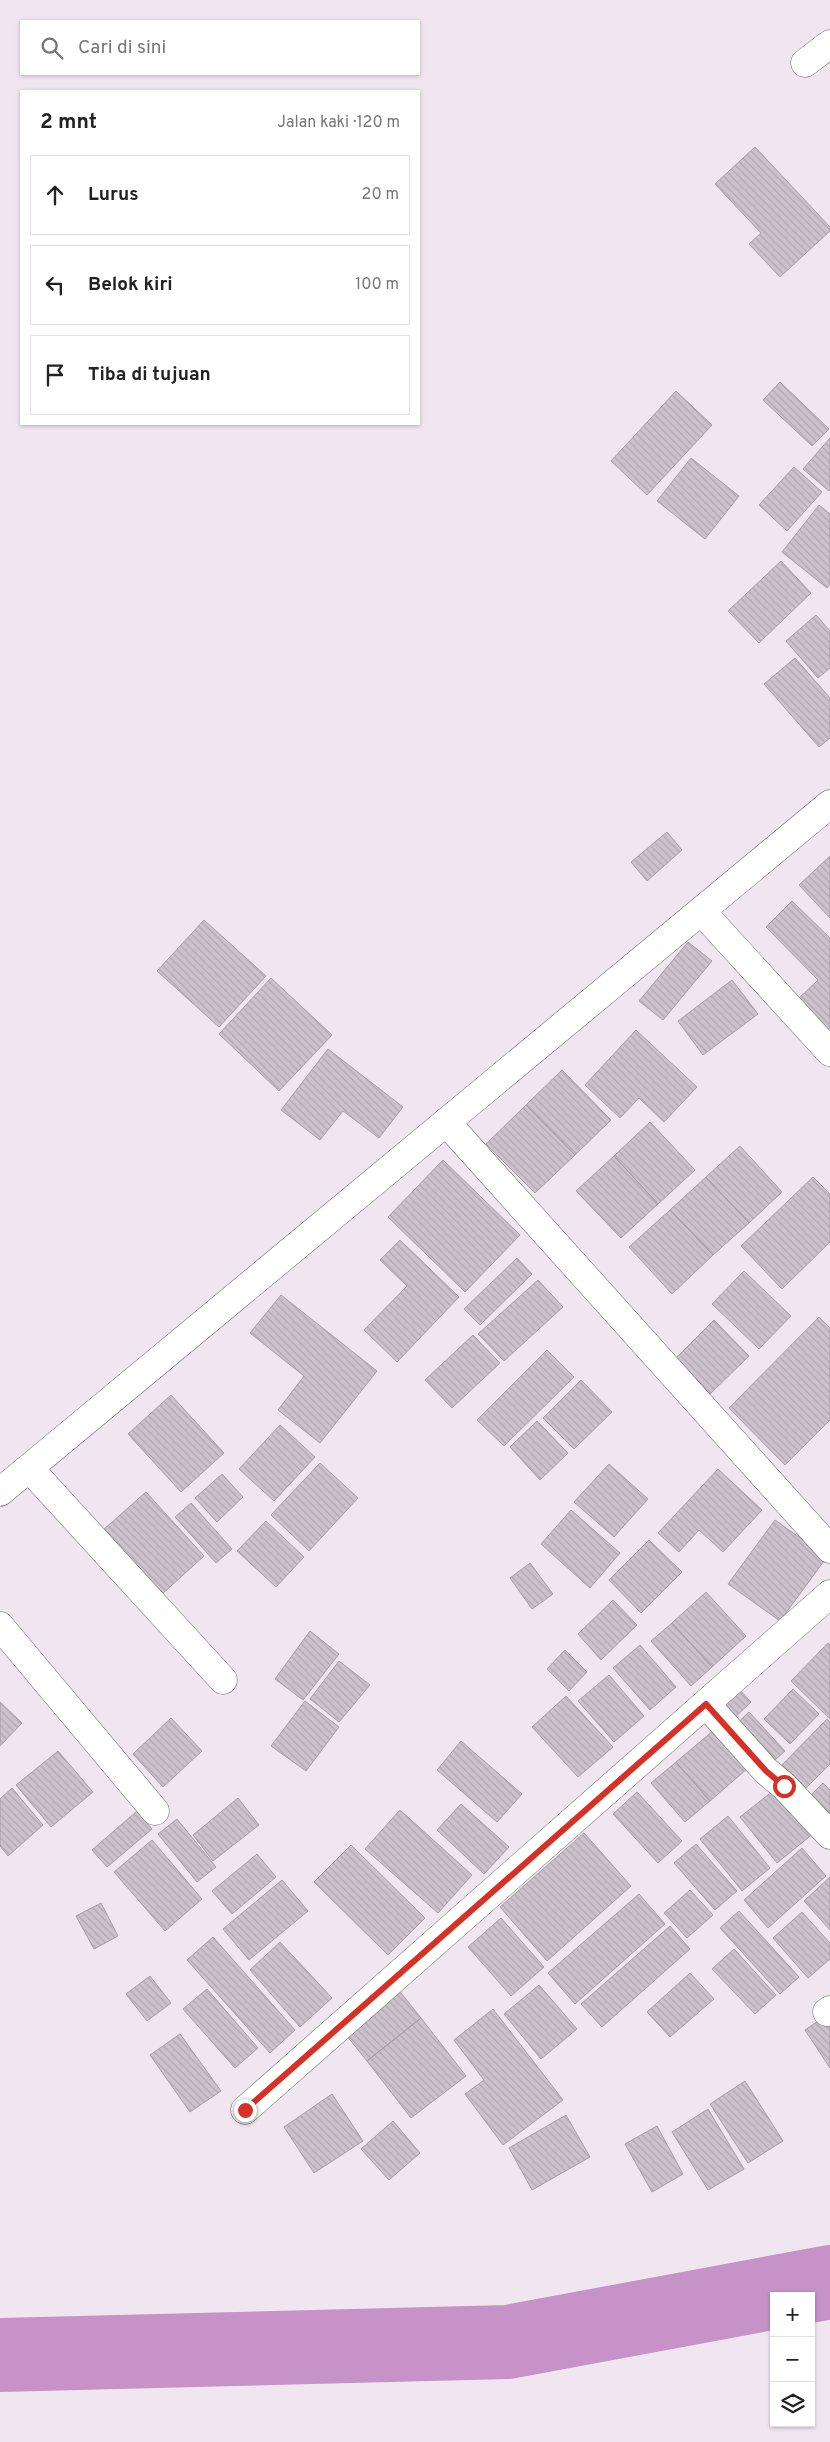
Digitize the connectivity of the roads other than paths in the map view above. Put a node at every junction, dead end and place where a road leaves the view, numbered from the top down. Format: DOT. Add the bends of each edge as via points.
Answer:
graph roads {
  1 [pos="830,44"];
  2 [pos="804,63"];
  3 [pos="830,804"];
  4 [pos="701,911"];
  5 [pos="830,1052"];
  6 [pos="446,1122"];
  7 [pos="29,1468"];
  8 [pos="0,1492"];
  9 [pos="830,1549"];
  10 [pos="830,1594"];
  11 [pos="0,1626"];
  12 [pos="223,1680"];
  13 [pos="706,1704"];
  14 [pos="155,1811"];
  15 [pos="830,1835"];
  16 [pos="245,2110"];
  1 -- 2 [label="street"];
  3 -- 4 [label="street"];
  4 -- 5 [label="street"];
  4 -- 6 [label="street"];
  6 -- 7 [label="street"];
  6 -- 9 [label="street"];
  7 -- 8 [label="street"];
  7 -- 12 [label="street"];
  10 -- 13 [label="street"];
  11 -- 14 [label="street"];
  13 -- 15 [label="street"];
  13 -- 16 [label="street"];
}
